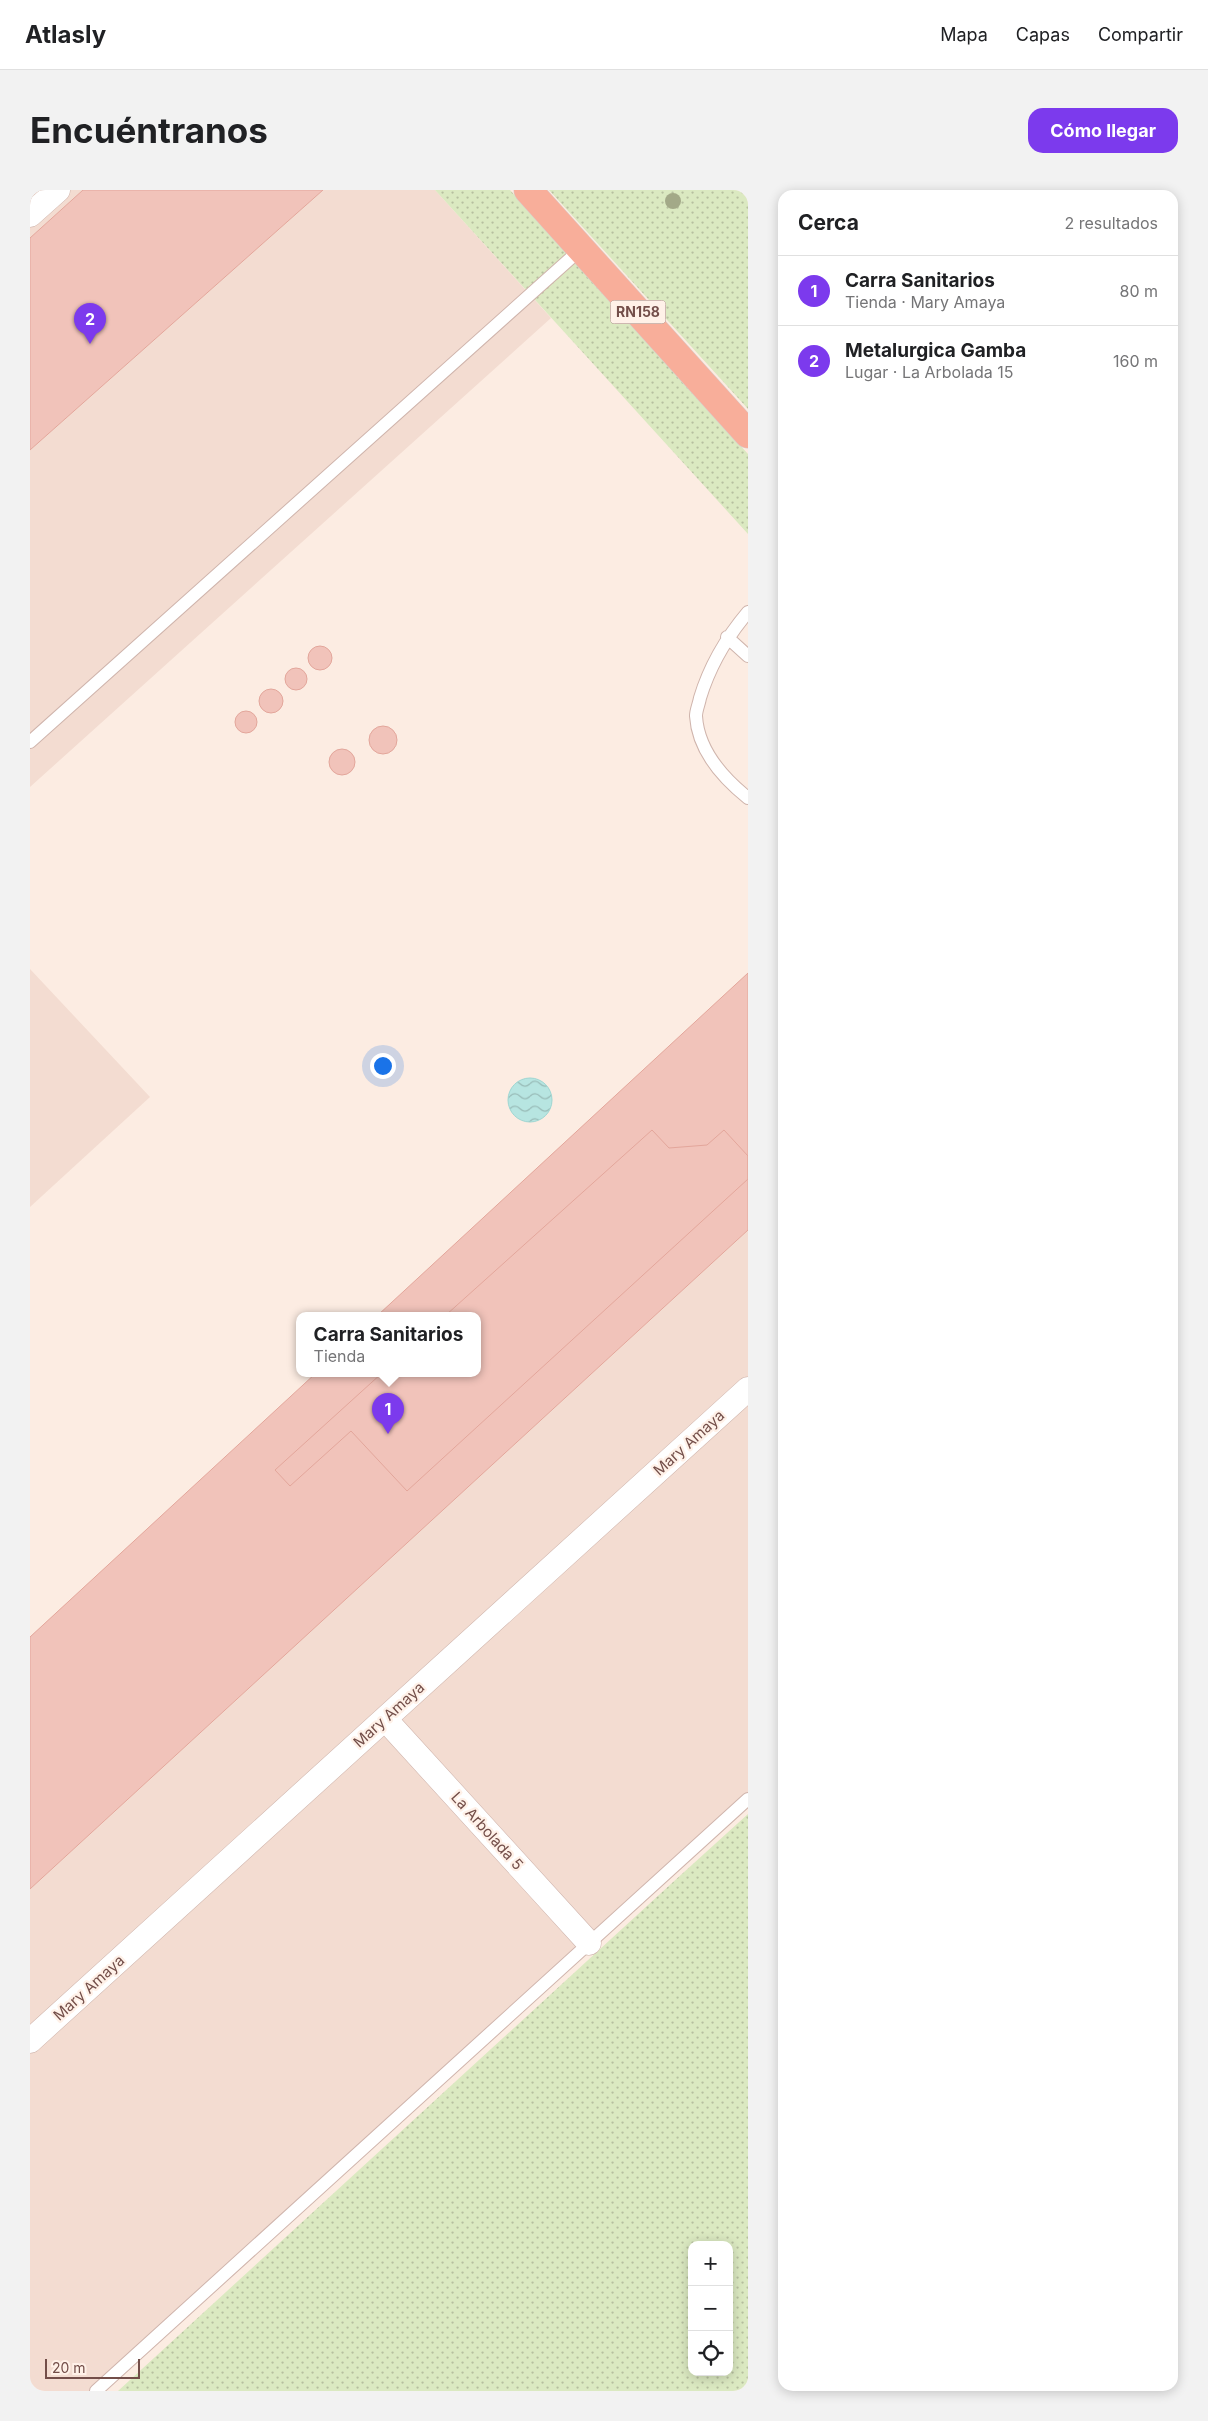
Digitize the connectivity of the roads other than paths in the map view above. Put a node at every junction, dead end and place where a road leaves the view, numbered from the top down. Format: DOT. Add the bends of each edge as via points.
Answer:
graph roads {
  1 [pos="58,190"];
  2 [pos="528,190"];
  3 [pos="30,215"];
  4 [pos="581,249"];
  5 [pos="748,434"];
  6 [pos="748,612"];
  7 [pos="727,637"];
  8 [pos="748,656"];
  9 [pos="30,742"];
  10 [pos="748,798"];
  11 [pos="748,1389"];
  12 [pos="385,1719"];
  13 [pos="748,1799"];
  14 [pos="589,1943"];
  15 [pos="30,2041"];
  16 [pos="96,2391"];
  1 -- 3 [label="street"];
  2 -- 4 [label="highway, RN158"];
  4 -- 5 [label="highway, RN158"];
  4 -- 9 [label="lane"];
  6 -- 7 [label="lane"];
  7 -- 8 [label="lane"];
  7 -- 10 [label="lane" via="707,675 696,714 700,738 715,765"];
  11 -- 12 [label="street, Mary Amaya"];
  12 -- 14 [label="street, La Arbolada 5"];
  12 -- 15 [label="street, Mary Amaya"];
  13 -- 14 [label="lane"];
  14 -- 16 [label="lane"];
}
